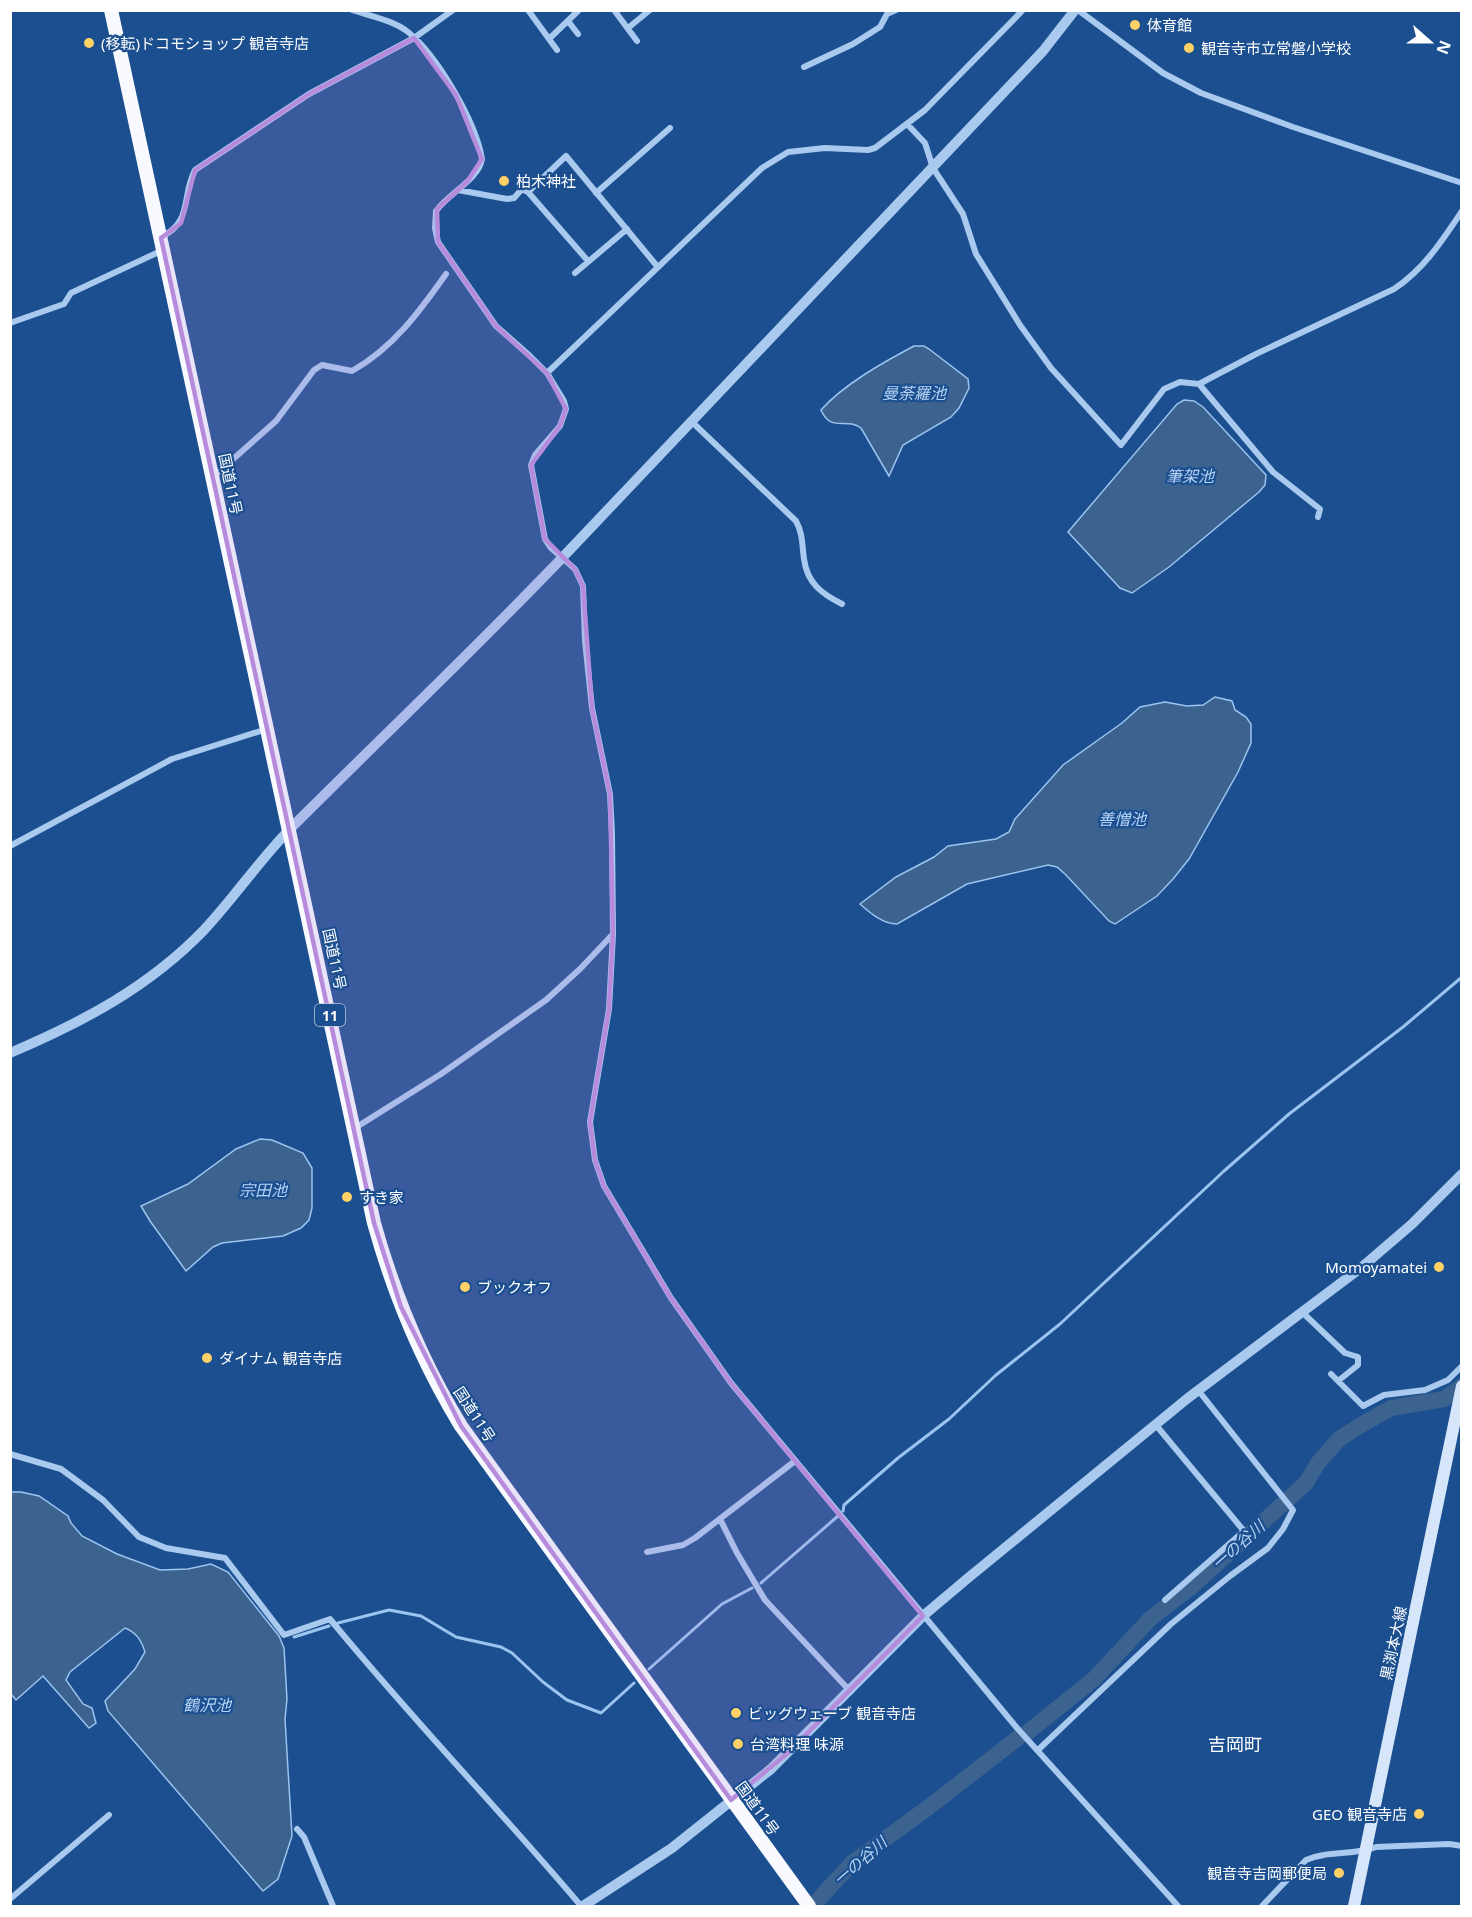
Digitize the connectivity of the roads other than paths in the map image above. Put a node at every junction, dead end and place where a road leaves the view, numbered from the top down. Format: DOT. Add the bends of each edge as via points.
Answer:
graph roads {
  1 [pos="111,10"];
  2 [pos="352,10"];
  3 [pos="453,10"];
  4 [pos="528,10"];
  5 [pos="579,10"];
  6 [pos="614,10"];
  7 [pos="650,10"];
  8 [pos="896,10"];
  9 [pos="1023,10"];
  10 [pos="1077,10"];
  11 [pos="568,21"];
  12 [pos="628,28"];
  13 [pos="578,34"];
  14 [pos="414,38"];
  15 [pos="550,38"];
  16 [pos="637,41"];
  17 [pos="557,50"];
  18 [pos="804,67"];
  19 [pos="908,125"];
  20 [pos="670,128"];
  21 [pos="933,168"];
  22 [pos="1461,183"];
  23 [pos="458,190"];
  24 [pos="528,192"];
  25 [pos="596,193"];
  26 [pos="1461,211"];
  27 [pos="627,229"];
  28 [pos="162,244"];
  29 [pos="588,261"];
  30 [pos="657,267"];
  31 [pos="575,273"];
  32 [pos="446,274"];
  33 [pos="10,323"];
  34 [pos="547,373"];
  35 [pos="1199,384"];
  36 [pos="691,421"];
  37 [pos="213,477"];
  38 [pos="1318,517"];
  39 [pos="562,558"];
  40 [pos="842,603"];
  41 [pos="268,729"];
  42 [pos="290,829"];
  43 [pos="10,846"];
  44 [pos="613,934"];
  45 [pos="10,1053"];
  46 [pos="354,1128"];
  47 [pos="1461,1174"];
  48 [pos="1302,1312"];
  49 [pos="1461,1366"];
  50 [pos="1331,1374"];
  51 [pos="1338,1381"];
  52 [pos="1461,1386"];
  53 [pos="1198,1390"];
  54 [pos="1459,1406"];
  55 [pos="1155,1424"];
  56 [pos="10,1454"];
  57 [pos="795,1461"];
  58 [pos="720,1519"];
  59 [pos="647,1552"];
  60 [pos="1165,1600"];
  61 [pos="924,1616"];
  62 [pos="850,1691"];
  63 [pos="1038,1750"];
  64 [pos="731,1800"];
  65 [pos="109,1815"];
  66 [pos="297,1829"];
  67 [pos="1461,1846"];
  68 [pos="1365,1851"];
  69 [pos="10,1899"];
  70 [pos="333,1906"];
  71 [pos="582,1906"];
  72 [pos="809,1906"];
  73 [pos="1178,1906"];
  74 [pos="1262,1906"];
  75 [pos="1353,1906"];
  1 -- 28 [label="highway, 国道11号 / 11"];
  2 -- 14 [label="street" via="395,25"];
  3 -- 14 [label="street"];
  4 -- 15 [label="street"];
  5 -- 11 [label="street"];
  6 -- 12 [label="street"];
  7 -- 12 [label="street"];
  8 -- 18 [label="street" via="888,14 880,27 853,44"];
  9 -- 19 [label="street"];
  10 -- 21 [label="street"];
  10 -- 22 [label="street" via="1163,73 1201,93"];
  11 -- 13 [label="street"];
  11 -- 15 [label="street"];
  12 -- 16 [label="street"];
  14 -- 23 [label="street" via="456,95 481,153 481,164"];
  14 -- 28 [label="street" via="309,94 195,170 181,222"];
  15 -- 17 [label="street"];
  19 -- 21 [label="street" via="925,143"];
  19 -- 30 [label="street" via="868,150 825,148 783,154 762,168"];
  20 -- 25 [label="street"];
  21 -- 35 [label="street" via="963,214 976,254 1020,325 1051,368 1121,445 1164,389 1180,382"];
  21 -- 36 [label="street"];
  23 -- 24 [label="street" via="507,199 514,198 522,189"];
  23 -- 34 [label="street" via="436,211 438,242 496,326"];
  24 -- 25 [label="street" via="566,156"];
  24 -- 29 [label="street"];
  25 -- 27 [label="street"];
  26 -- 35 [label="street" via="1426,263 1411,278"];
  27 -- 29 [label="street"];
  27 -- 30 [label="street"];
  28 -- 33 [label="street" via="71,293 64,304"];
  28 -- 37 [label="highway, 国道11号 / 11"];
  29 -- 31 [label="street"];
  30 -- 34 [label="street"];
  32 -- 37 [label="street" via="418,313 373,357 352,371 322,365 314,370 276,422"];
  34 -- 39 [label="street" via="566,409 560,426 531,465 545,539"];
  35 -- 38 [label="street" via="1273,472 1320,509"];
  36 -- 39 [label="street"];
  36 -- 40 [label="street" via="796,521 811,579 824,595"];
  37 -- 41 [label="highway, 国道11号 / 11"];
  39 -- 42 [label="street" via="490,634"];
  39 -- 44 [label="street" via="575,569 583,586 592,708 611,808"];
  41 -- 42 [label="highway, 国道11号 / 11"];
  41 -- 43 [label="street" via="172,759"];
  42 -- 45 [label="street" via="204,930 158,972 85,1019"];
  42 -- 46 [label="highway, 国道11号 / 11"];
  44 -- 46 [label="street" via="546,1000 441,1074"];
  44 -- 57 [label="street" via="609,1009 590,1122 595,1160 604,1186 670,1298 731,1383"];
  46 -- 64 [label="highway, 国道11号 / 11" via="383,1257 438,1388 474,1445"];
  47 -- 48 [label="street" via="1412,1224"];
  48 -- 51 [label="street" via="1346,1353 1358,1356 1358,1365"];
  48 -- 53 [label="street"];
  49 -- 51 [label="street" via="1448,1380 1425,1390 1384,1395 1364,1406"];
  50 -- 51 [label="street"];
  52 -- 54 [label="main road, 黒渕本大線"];
  53 -- 55 [label="street"];
  53 -- 63 [label="street" via="1293,1510 1268,1548 1171,1624"];
  54 -- 68 [label="main road, 黒渕本大線"];
  55 -- 60 [label="street" via="1244,1531"];
  55 -- 61 [label="street"];
  56 -- 71 [label="street" via="62,1469 103,1500 139,1537 166,1548 225,1558 284,1635 330,1619"];
  57 -- 58 [label="street"];
  57 -- 61 [label="street"];
  58 -- 59 [label="street" via="683,1545"];
  58 -- 62 [label="street" via="765,1600"];
  61 -- 62 [label="street"];
  61 -- 63 [label="street"];
  62 -- 64 [label="street" via="771,1769"];
  63 -- 73 [label="street"];
  64 -- 71 [label="street" via="672,1848"];
  64 -- 72 [label="highway, 国道11号 / 11"];
  65 -- 69 [label="street"];
  66 -- 70 [label="street"];
  67 -- 68 [label="street" via="1376,1847"];
  68 -- 74 [label="street" via="1325,1854 1306,1860"];
  68 -- 75 [label="main road, 黒渕本大線"];
}
